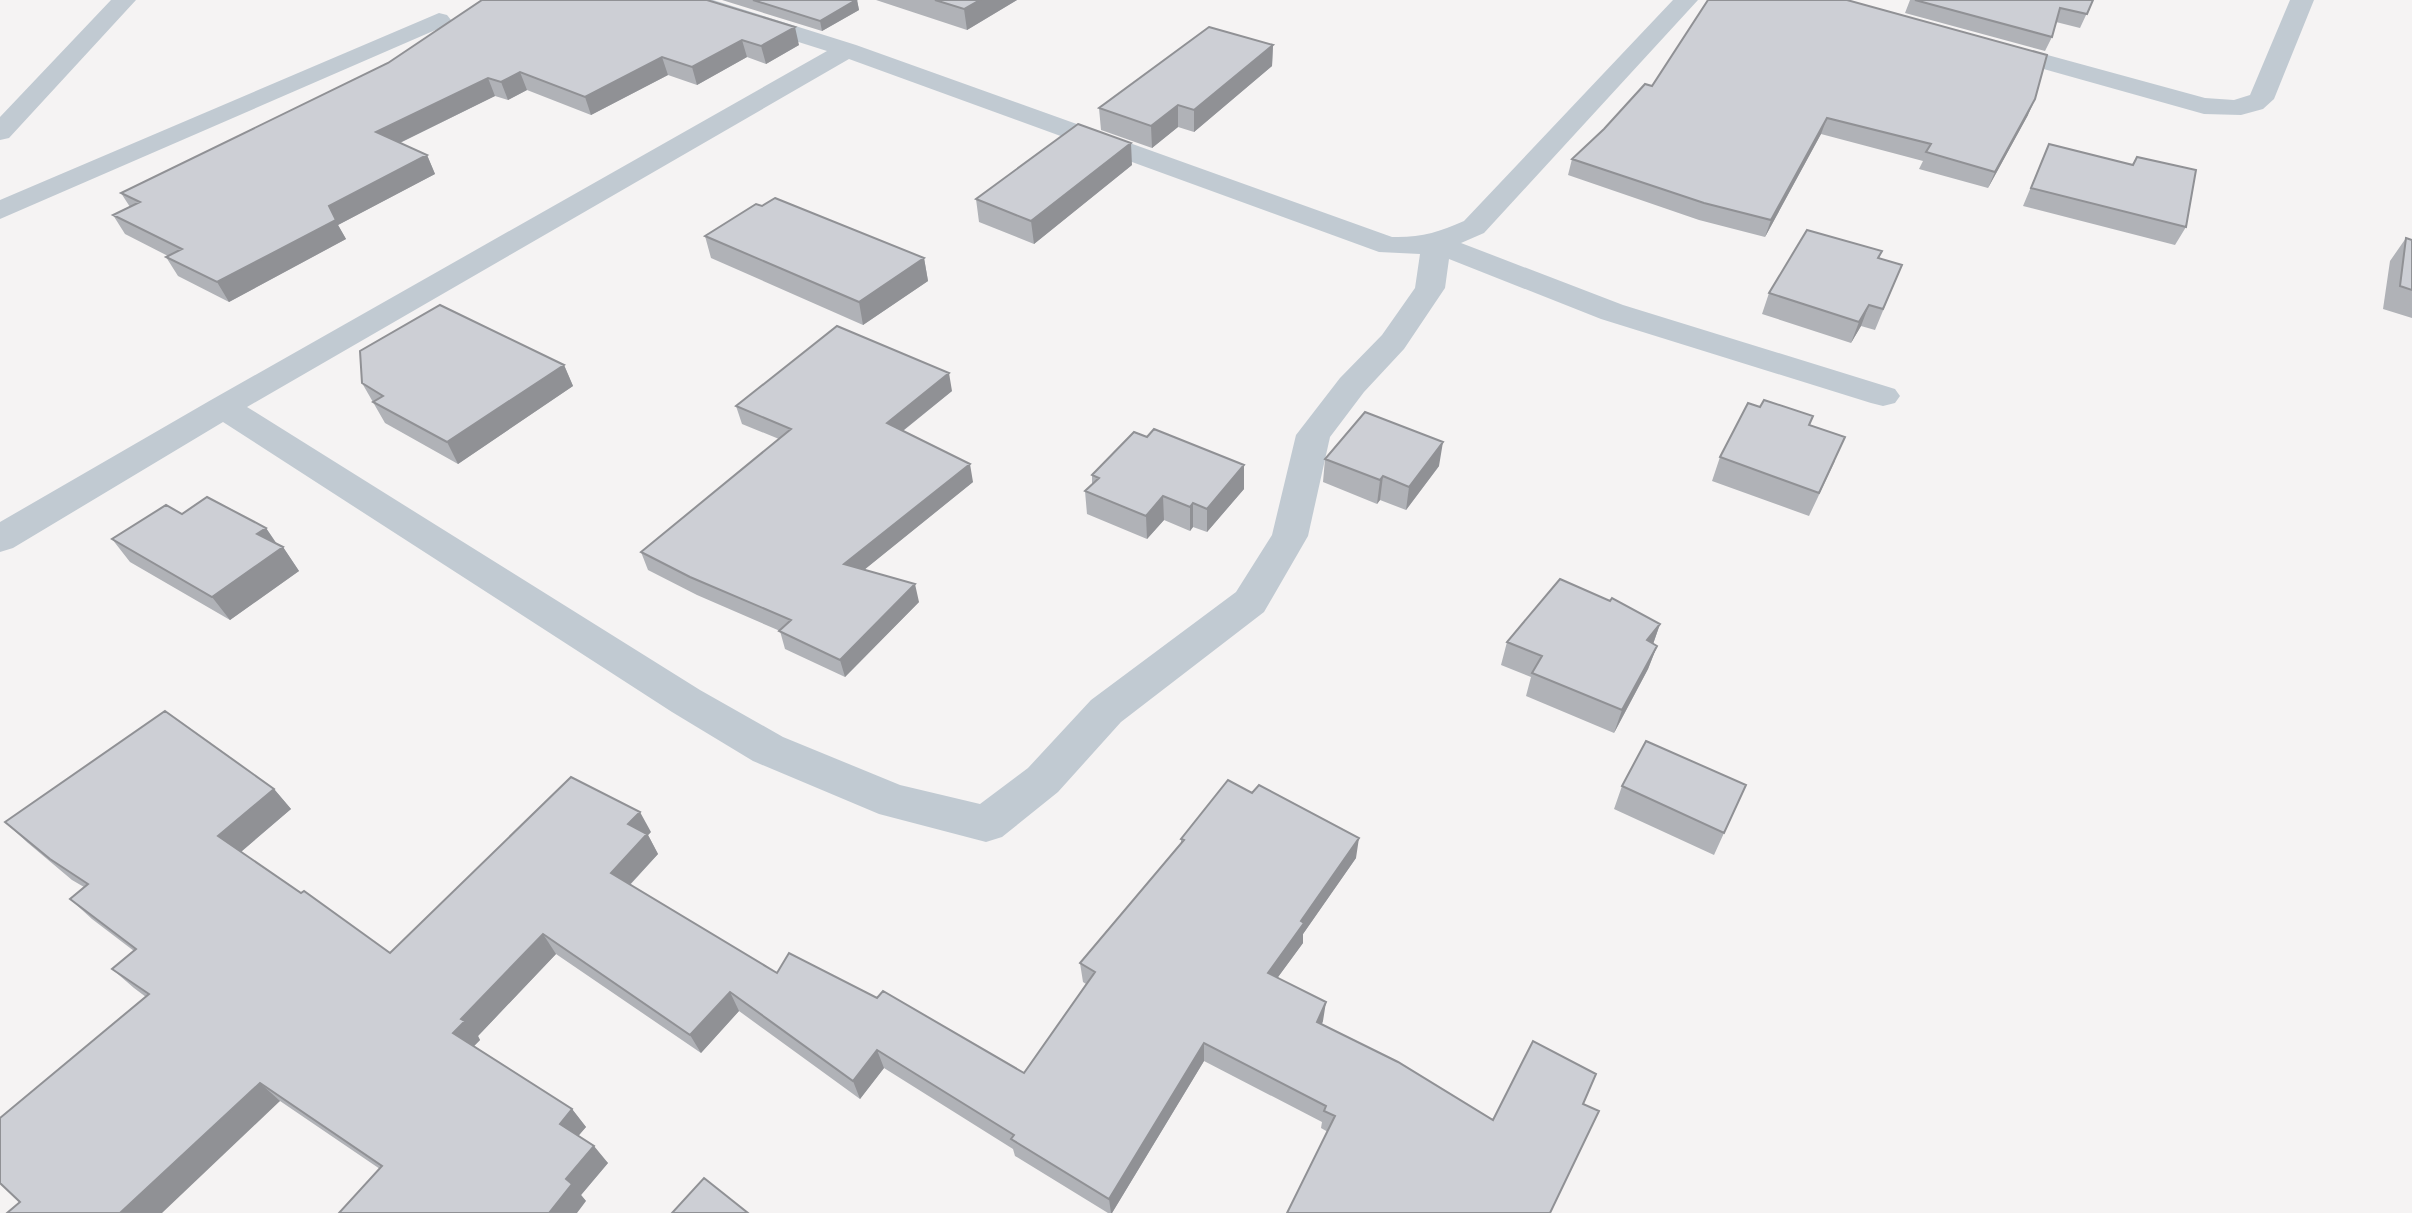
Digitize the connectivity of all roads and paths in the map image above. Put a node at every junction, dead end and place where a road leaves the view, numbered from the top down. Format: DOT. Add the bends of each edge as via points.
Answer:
graph roads {
  1 [pos="124,0"];
  2 [pos="690,0"];
  3 [pos="1651,0"];
  4 [pos="2302,0"];
  5 [pos="1683,3"];
  6 [pos="439,20"];
  7 [pos="1967,40"];
  8 [pos="847,50"];
  9 [pos="10,112"];
  10 [pos="0,132"];
  11 [pos="0,210"];
  12 [pos="1436,244"];
  13 [pos="1882,396"];
  14 [pos="223,407"];
  15 [pos="0,539"];
  1 -- 9 [label="street"];
  2 -- 8 [label="street"];
  3 -- 5 [label="street"];
  4 -- 7 [label="street" via="2261,99 2250,107 2204,106"];
  5 -- 12 [label="street" via="1474,227"];
  6 -- 11 [label="street"];
  8 -- 12 [label="street" via="1389,246"];
  8 -- 14 [label="street"];
  9 -- 10 [label="street"];
  12 -- 13 [label="street" via="1612,312"];
  12 -- 14 [label="street" via="1430,288 1393,342 1312,435 1290,536 1251,602 1106,711 1043,780 986,824 894,801 768,749"];
  14 -- 15 [label="street"];
}
